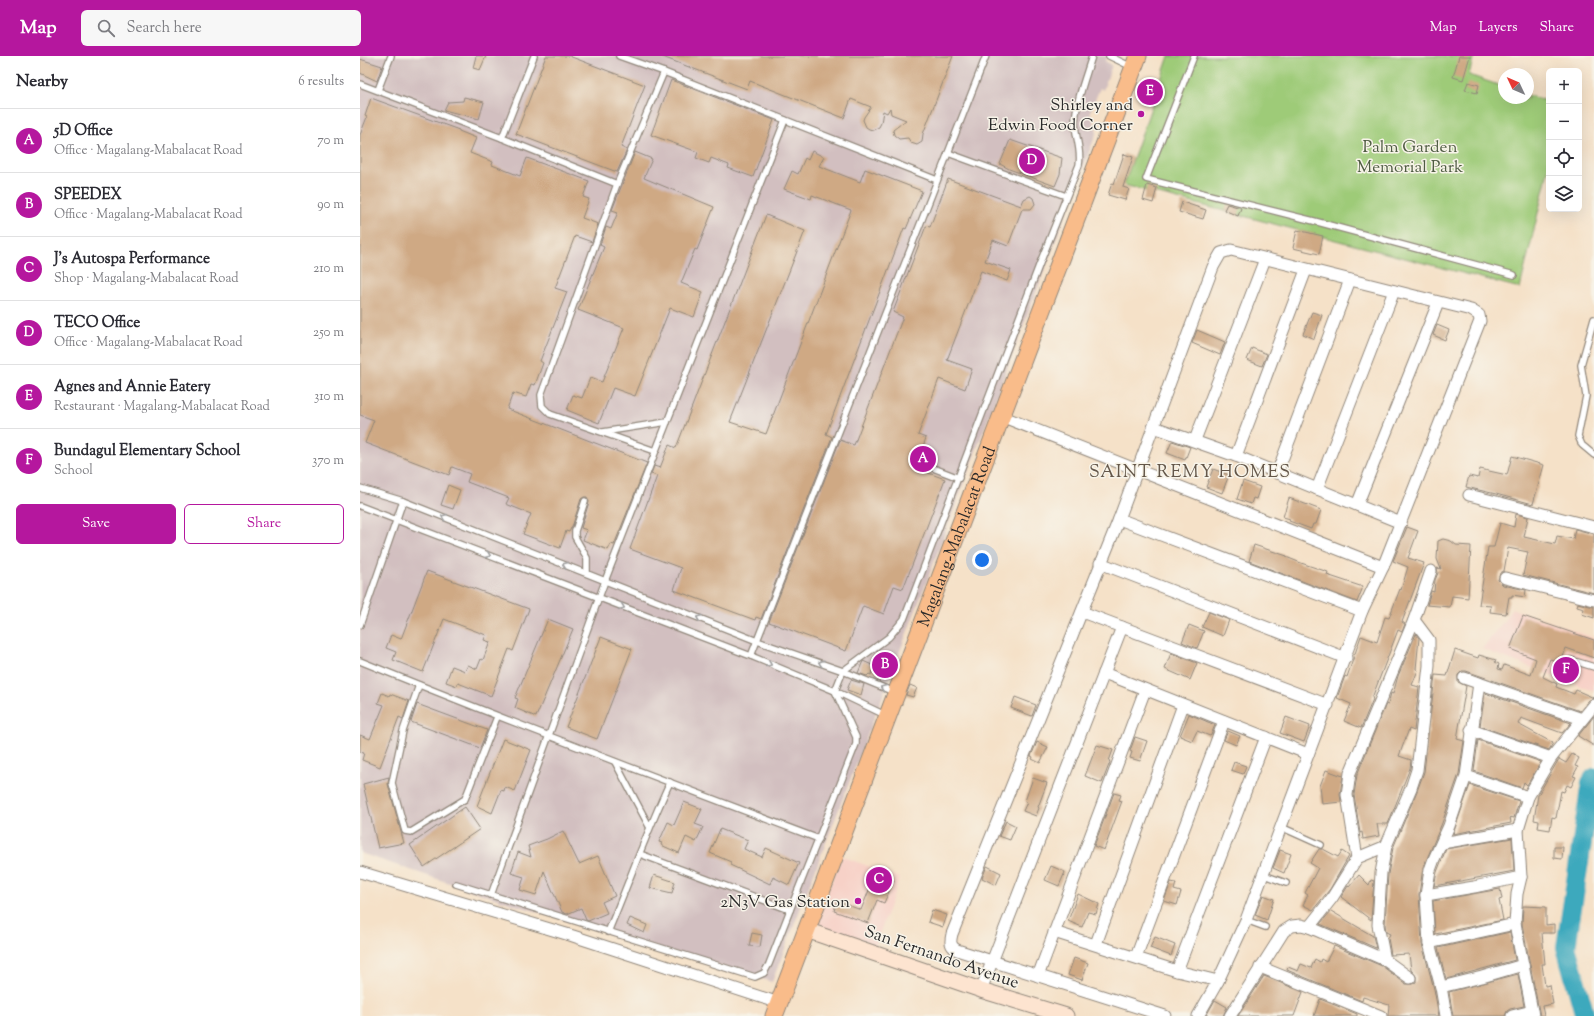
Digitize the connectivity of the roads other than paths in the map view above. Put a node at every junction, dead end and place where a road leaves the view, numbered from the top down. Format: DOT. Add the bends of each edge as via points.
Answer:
graph roads {
  1 [pos="391,56"];
  2 [pos="534,56"];
  3 [pos="619,56"];
  4 [pos="986,56"];
  5 [pos="1092,56"];
  6 [pos="1109,56"];
  7 [pos="1194,56"];
  8 [pos="1120,58"];
  9 [pos="1136,62"];
  10 [pos="664,72"];
  11 [pos="360,84"];
  12 [pos="378,90"];
  13 [pos="785,120"];
  14 [pos="502,138"];
  15 [pos="948,152"];
  16 [pos="937,180"];
  17 [pos="616,184"];
  18 [pos="1066,196"];
  19 [pos="1266,259"];
  20 [pos="1306,270"];
  21 [pos="1514,275"];
  22 [pos="1350,280"];
  23 [pos="1394,291"];
  24 [pos="1438,303"];
  25 [pos="1594,319"];
  26 [pos="1001,416"];
  27 [pos="667,422"];
  28 [pos="1154,427"];
  29 [pos="602,432"];
  30 [pos="1195,440"];
  31 [pos="656,451"];
  32 [pos="1594,455"];
  33 [pos="1236,456"];
  34 [pos="928,466"];
  35 [pos="1137,469"];
  36 [pos="1277,473"];
  37 [pos="959,478"];
  38 [pos="360,488"];
  39 [pos="1317,489"];
  40 [pos="1468,495"];
  41 [pos="403,501"];
  42 [pos="585,501"];
  43 [pos="360,506"];
  44 [pos="1357,506"];
  45 [pos="1119,519"];
  46 [pos="397,520"];
  47 [pos="1401,522"];
  48 [pos="1594,527"];
  49 [pos="1100,563"];
  50 [pos="1383,567"];
  51 [pos="1431,571"];
  52 [pos="587,574"];
  53 [pos="1505,578"];
  54 [pos="605,581"];
  55 [pos="599,598"];
  56 [pos="1594,600"];
  57 [pos="1362,611"];
  58 [pos="1082,612"];
  59 [pos="1414,620"];
  60 [pos="360,625"];
  61 [pos="1122,627"];
  62 [pos="757,641"];
  63 [pos="751,656"];
  64 [pos="1346,658"];
  65 [pos="1571,660"];
  66 [pos="360,661"];
  67 [pos="1594,667"];
  68 [pos="843,671"];
  69 [pos="1104,673"];
  70 [pos="1464,678"];
  71 [pos="1479,683"];
  72 [pos="419,685"];
  73 [pos="1145,690"];
  74 [pos="835,691"];
  75 [pos="896,693"];
  76 [pos="1183,705"];
  77 [pos="1328,705"];
  78 [pos="1594,705"];
  79 [pos="497,716"];
  80 [pos="887,716"];
  81 [pos="1582,719"];
  82 [pos="1224,721"];
  83 [pos="1471,730"];
  84 [pos="550,735"];
  85 [pos="1266,738"];
  86 [pos="1308,754"];
  87 [pos="1551,758"];
  88 [pos="615,762"];
  89 [pos="1466,776"];
  90 [pos="670,782"];
  91 [pos="1528,797"];
  92 [pos="650,826"];
  93 [pos="1281,828"];
  94 [pos="1518,830"];
  95 [pos="819,839"];
  96 [pos="1442,843"];
  97 [pos="1321,845"];
  98 [pos="1386,846"];
  99 [pos="640,854"];
  100 [pos="1357,858"];
  101 [pos="360,872"];
  102 [pos="1264,874"];
  103 [pos="1521,878"];
  104 [pos="1286,883"];
  105 [pos="456,884"];
  106 [pos="491,895"];
  107 [pos="1426,895"];
  108 [pos="790,910"];
  109 [pos="1246,920"];
  110 [pos="1515,924"];
  111 [pos="1265,927"];
  112 [pos="1309,927"];
  113 [pos="806,930"];
  114 [pos="608,932"];
  115 [pos="1054,932"];
  116 [pos="1430,943"];
  117 [pos="1096,944"];
  118 [pos="1136,957"];
  119 [pos="1385,960"];
  120 [pos="992,962"];
  121 [pos="1523,965"];
  122 [pos="1260,967"];
  123 [pos="1177,971"];
  124 [pos="1038,976"];
  125 [pos="1410,978"];
  126 [pos="1218,981"];
  127 [pos="1441,987"];
  128 [pos="981,990"];
  129 [pos="776,1010"];
  130 [pos="1533,1014"];
  131 [pos="1066,1016"];
  132 [pos="1165,1016"];
  133 [pos="1198,1016"];
  134 [pos="1230,1016"];
  135 [pos="1381,1016"];
  136 [pos="1446,1016"];
  137 [pos="1512,1016"];
  1 -- 12 [label="lane"];
  2 -- 14 [label="lane"];
  3 -- 10 [label="lane"];
  4 -- 15 [label="lane"];
  5 -- 18 [label="lane" via="1075,123 1081,155 1080,165"];
  6 -- 8 [label="lane"];
  7 -- 21 [label="lane" via="1146,179"];
  8 -- 9 [label="lane"];
  9 -- 26 [label="main road, Magalang-Mabalacat Road"];
  10 -- 13 [label="lane"];
  10 -- 17 [label="lane"];
  11 -- 12 [label="lane"];
  12 -- 14 [label="lane"];
  13 -- 16 [label="lane"];
  13 -- 27 [label="lane"];
  14 -- 17 [label="lane"];
  15 -- 16 [label="lane"];
  15 -- 18 [label="lane"];
  16 -- 62 [label="lane"];
  17 -- 29 [label="lane" via="541,395 542,406 550,414"];
  18 -- 37 [label="lane"];
  19 -- 20 [label="street"];
  19 -- 28 [label="street" via="1231,250 1218,257"];
  19 -- 30 [label="street"];
  20 -- 22 [label="street"];
  20 -- 33 [label="street"];
  22 -- 23 [label="street"];
  22 -- 36 [label="street"];
  23 -- 24 [label="street"];
  23 -- 39 [label="street"];
  24 -- 44 [label="street"];
  24 -- 47 [label="street" via="1471,310 1479,315 1480,321"];
  25 -- 32 [label="lane" via="1581,365 1586,396 1578,436 1582,445"];
  26 -- 35 [label="street"];
  26 -- 75 [label="main road, Magalang-Mabalacat Road"];
  27 -- 29 [label="lane"];
  27 -- 31 [label="lane"];
  28 -- 30 [label="street"];
  28 -- 35 [label="street"];
  29 -- 31 [label="lane"];
  30 -- 33 [label="street"];
  31 -- 54 [label="lane"];
  33 -- 36 [label="street"];
  34 -- 37 [label="lane"];
  35 -- 45 [label="street"];
  35 -- 50 [label="street"];
  36 -- 39 [label="street"];
  37 -- 68 [label="lane" via="904,619 889,637"];
  38 -- 41 [label="lane"];
  39 -- 44 [label="street"];
  40 -- 48 [label="street"];
  41 -- 46 [label="lane"];
  52 -- 41 [label="lane, one-way"];
  42 -- 52 [label="lane" via="575,537 587,558"];
  43 -- 46 [label="lane"];
  44 -- 47 [label="street"];
  45 -- 49 [label="street"];
  45 -- 57 [label="street"];
  46 -- 55 [label="lane, one-way"];
  46 -- 60 [label="lane"];
  47 -- 50 [label="street"];
  49 -- 58 [label="street"];
  49 -- 64 [label="street"];
  50 -- 57 [label="street"];
  51 -- 59 [label="street"];
  52 -- 54 [label="lane"];
  53 -- 56 [label="street"];
  54 -- 55 [label="lane"];
  62 -- 54 [label="lane, one-way"];
  55 -- 63 [label="lane, one-way"];
  55 -- 84 [label="lane"];
  57 -- 64 [label="street"];
  58 -- 61 [label="street"];
  58 -- 120 [label="street" via="951,938 951,944 957,950"];
  59 -- 98 [label="street" via="1427,637 1430,647 1421,748 1411,788"];
  59 -- 100 [label="street" via="1350,774 1348,795"];
  61 -- 69 [label="street"];
  61 -- 77 [label="street"];
  62 -- 63 [label="lane"];
  68 -- 62 [label="lane, one-way"];
  63 -- 74 [label="lane, one-way"];
  64 -- 77 [label="street"];
  65 -- 67 [label="lane"];
  66 -- 72 [label="lane"];
  68 -- 74 [label="lane"];
  75 -- 68 [label="lane, one-way"];
  69 -- 73 [label="street"];
  69 -- 120 [label="street"];
  70 -- 71 [label="street"];
  71 -- 81 [label="street"];
  71 -- 83 [label="street"];
  72 -- 79 [label="lane"];
  72 -- 79 [label="lane" via="403,731 392,783 405,832 411,832 465,799"];
  73 -- 76 [label="street"];
  73 -- 115 [label="street"];
  74 -- 80 [label="lane"];
  74 -- 95 [label="lane" via="857,741"];
  75 -- 80 [label="main road, Magalang-Mabalacat Road"];
  76 -- 82 [label="street"];
  76 -- 117 [label="street"];
  77 -- 86 [label="street"];
  78 -- 81 [label="street"];
  79 -- 84 [label="lane"];
  80 -- 113 [label="main road, Magalang-Mabalacat Road"];
  81 -- 87 [label="street"];
  82 -- 85 [label="street"];
  82 -- 118 [label="street"];
  83 -- 87 [label="street"];
  83 -- 89 [label="street"];
  84 -- 88 [label="lane"];
  84 -- 106 [label="lane"];
  85 -- 86 [label="street"];
  85 -- 123 [label="street"];
  86 -- 93 [label="street"];
  87 -- 91 [label="street"];
  88 -- 90 [label="lane"];
  88 -- 92 [label="lane"];
  89 -- 91 [label="street"];
  89 -- 96 [label="street"];
  90 -- 92 [label="lane"];
  90 -- 95 [label="lane"];
  91 -- 94 [label="street"];
  92 -- 99 [label="lane"];
  93 -- 97 [label="lane"];
  93 -- 102 [label="street"];
  94 -- 96 [label="street"];
  94 -- 103 [label="street"];
  95 -- 108 [label="lane"];
  96 -- 107 [label="street" via="1430,870"];
  98 -- 100 [label="street"];
  98 -- 119 [label="street" via="1378,920"];
  99 -- 108 [label="lane"];
  99 -- 114 [label="lane"];
  100 -- 112 [label="street" via="1332,898"];
  101 -- 129 [label="street" via="580,938"];
  102 -- 104 [label="lane"];
  102 -- 109 [label="street"];
  103 -- 107 [label="street"];
  103 -- 110 [label="street"];
  105 -- 106 [label="lane"];
  106 -- 114 [label="lane"];
  107 -- 116 [label="street"];
  108 -- 114 [label="lane" via="769,964 764,973 754,977"];
  109 -- 111 [label="lane"];
  109 -- 126 [label="street"];
  110 -- 116 [label="street"];
  110 -- 121 [label="street"];
  112 -- 119 [label="street"];
  112 -- 122 [label="street" via="1301,925 1287,928"];
  113 -- 128 [label="main road, San Fernando Avenue"];
  113 -- 129 [label="main road, Magalang-Mabalacat Road"];
  115 -- 117 [label="street"];
  115 -- 124 [label="street"];
  116 -- 127 [label="street"];
  117 -- 118 [label="street"];
  118 -- 123 [label="street"];
  119 -- 125 [label="street"];
  120 -- 124 [label="street"];
  120 -- 128 [label="street"];
  121 -- 127 [label="street"];
  121 -- 130 [label="street"];
  122 -- 134 [label="street"];
  122 -- 135 [label="street"];
  123 -- 126 [label="street"];
  124 -- 132 [label="street"];
  126 -- 133 [label="street"];
  127 -- 136 [label="street"];
  128 -- 131 [label="main road, San Fernando Avenue"];
  130 -- 137 [label="street"];
}
